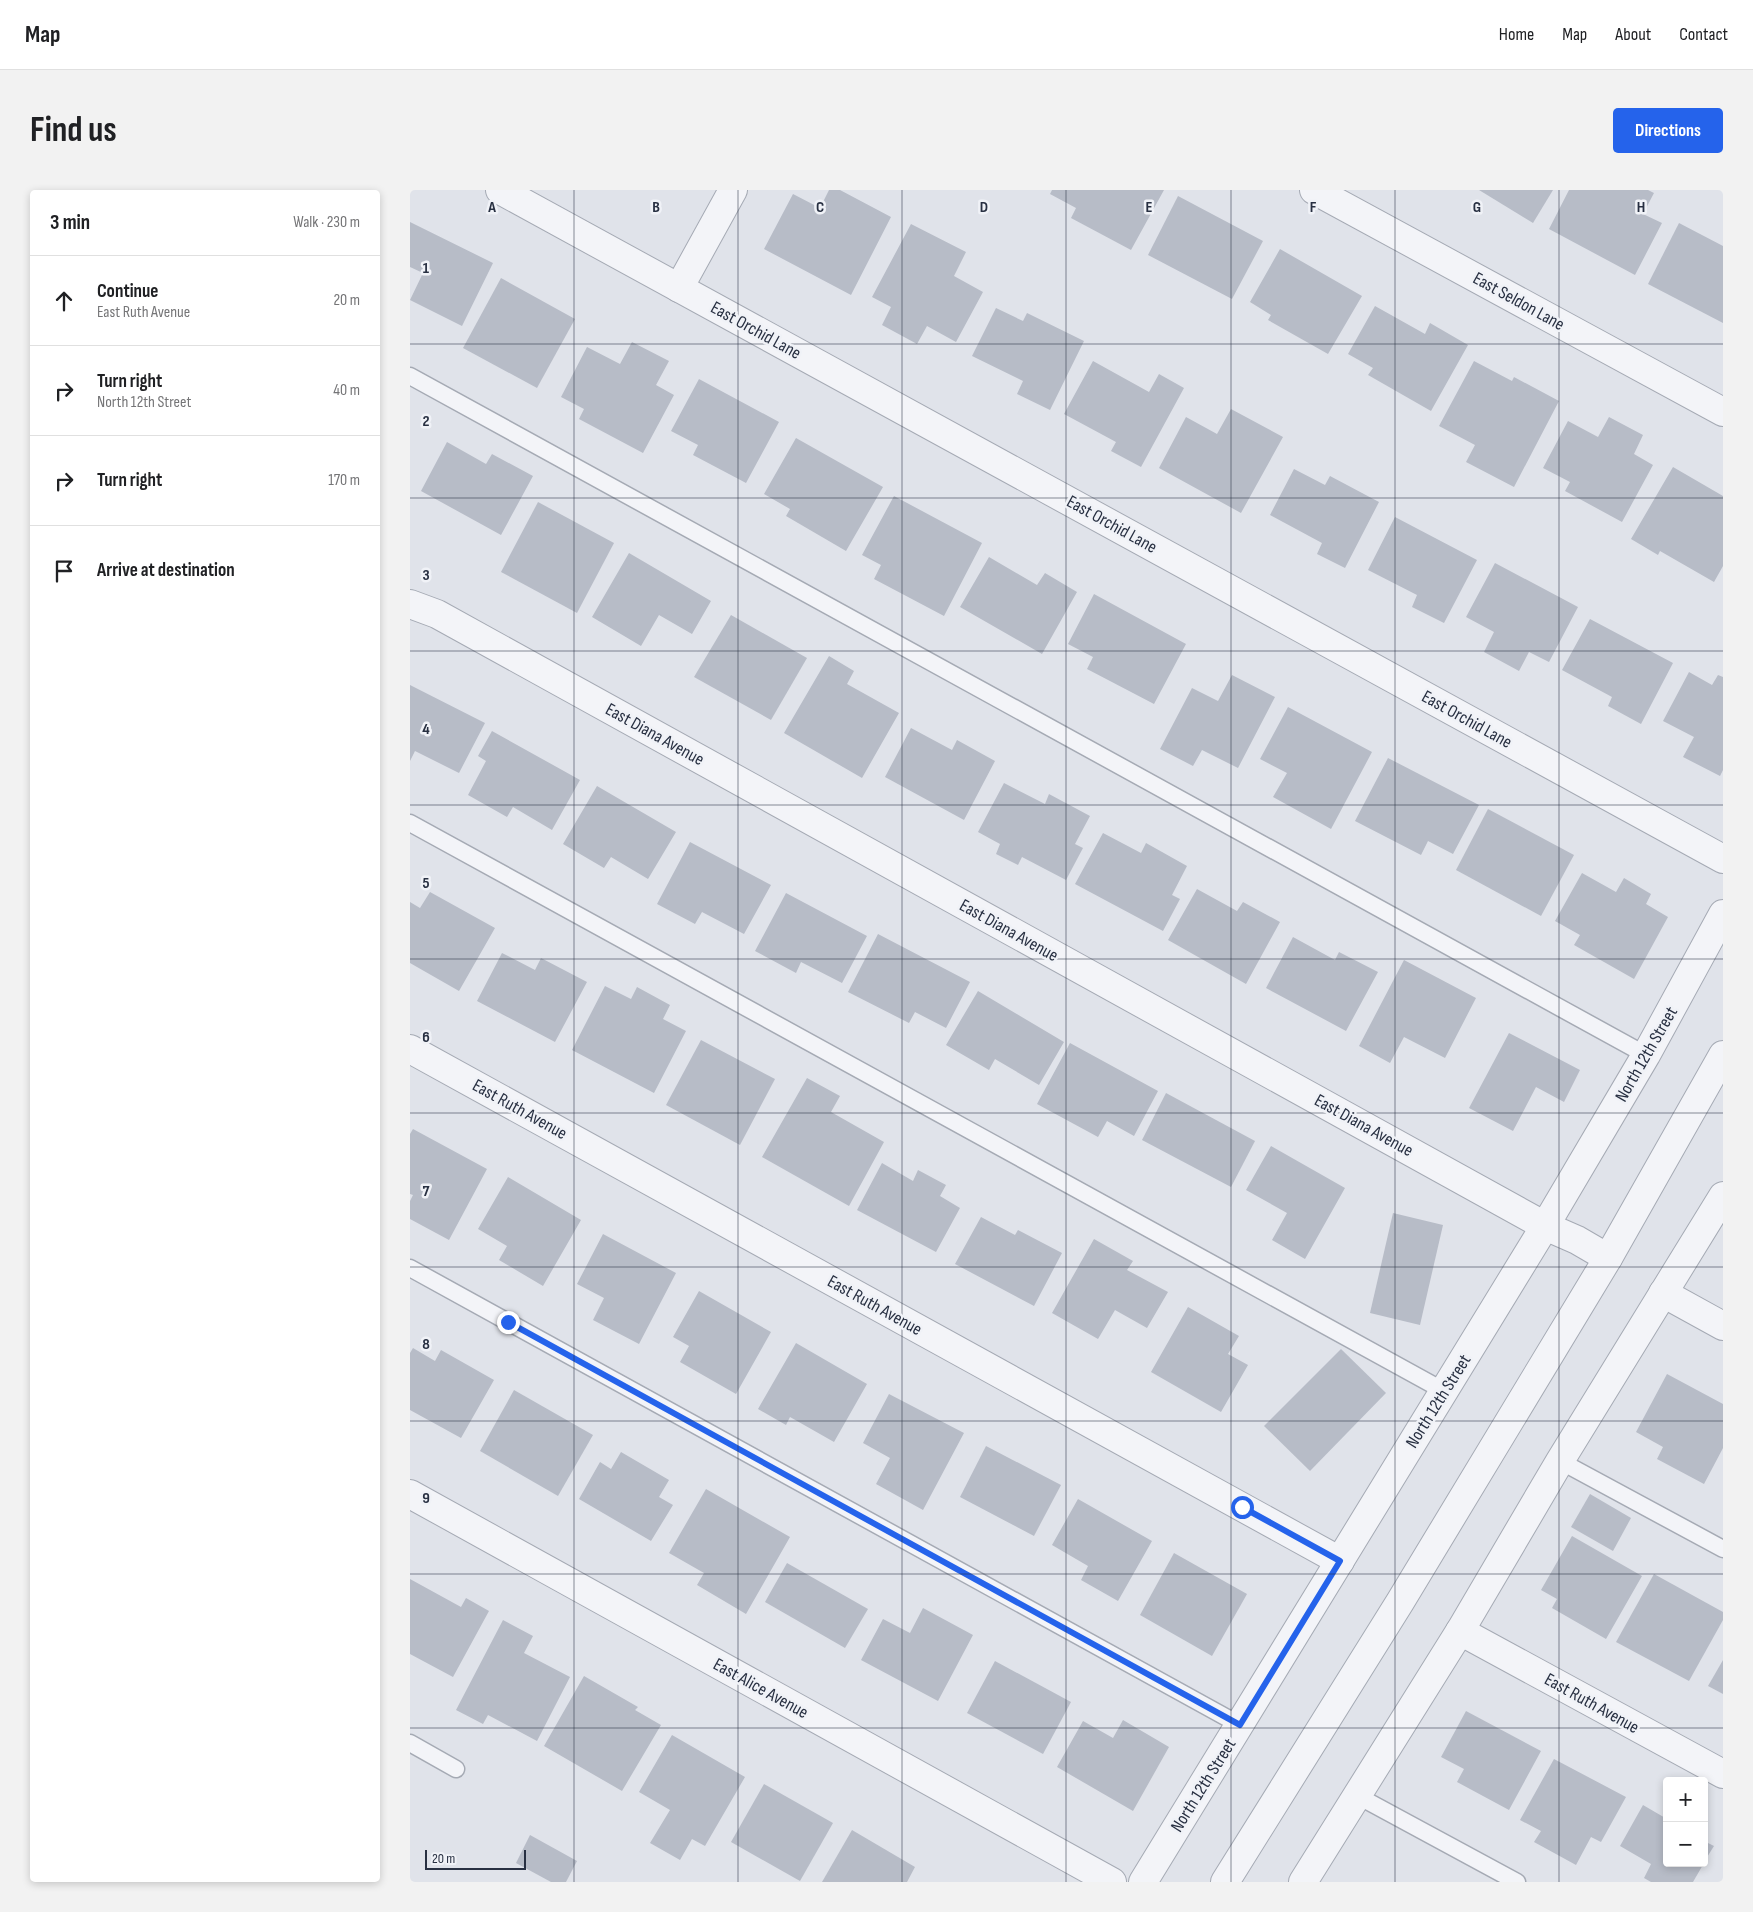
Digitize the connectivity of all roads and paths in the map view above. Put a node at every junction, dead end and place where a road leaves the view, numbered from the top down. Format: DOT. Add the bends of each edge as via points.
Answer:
graph roads {
  1 [pos="500,190"];
  2 [pos="733,190"];
  3 [pos="1314,190"];
  4 [pos="679,288"];
  5 [pos="410,376"];
  6 [pos="1723,412"];
  7 [pos="410,604"];
  8 [pos="410,823"];
  9 [pos="1723,859"];
  10 [pos="1723,914"];
  11 [pos="410,1048"];
  12 [pos="1646,1055"];
  13 [pos="1723,1056"];
  14 [pos="1723,1196"];
  15 [pos="1546,1226"];
  16 [pos="1608,1258"];
  17 [pos="410,1268"];
  18 [pos="1663,1293"];
  19 [pos="1723,1326"];
  20 [pos="1444,1391"];
  21 [pos="1560,1461"];
  22 [pos="410,1494"];
  23 [pos="1723,1549"];
  24 [pos="1340,1561"];
  25 [pos="1460,1631"];
  26 [pos="1240,1725"];
  27 [pos="410,1743"];
  28 [pos="456,1769"];
  29 [pos="1723,1774"];
  30 [pos="1356,1795"];
  31 [pos="1112,1882"];
  32 [pos="1143,1882"];
  33 [pos="1225,1882"];
  34 [pos="1303,1882"];
  35 [pos="1517,1882"];
  1 -- 4 [label="street, East Orchid Lane"];
  2 -- 4 [label="street"];
  3 -- 6 [label="street, East Seldon Lane"];
  4 -- 9 [label="street, East Orchid Lane"];
  5 -- 12 [label="lane"];
  7 -- 15 [label="street, East Diana Avenue" via="438,614"];
  8 -- 20 [label="lane"];
  10 -- 12 [label="street, North 12th Street"];
  11 -- 24 [label="street, East Ruth Avenue"];
  12 -- 15 [label="street, North 12th Street"];
  13 -- 16 [label="street"];
  14 -- 18 [label="street"];
  15 -- 16 [label="street, East Diana Avenue"];
  15 -- 20 [label="street, North 12th Street"];
  16 -- 33 [label="street" via="1400,1602"];
  17 -- 26 [label="lane"];
  18 -- 19 [label="street"];
  18 -- 21 [label="street"];
  20 -- 24 [label="street, North 12th Street"];
  21 -- 23 [label="lane"];
  21 -- 25 [label="street"];
  22 -- 31 [label="street, East Alice Avenue"];
  24 -- 26 [label="street, North 12th Street"];
  25 -- 29 [label="street, East Ruth Avenue"];
  25 -- 30 [label="street"];
  26 -- 32 [label="street, North 12th Street"];
  27 -- 28 [label="lane"];
  30 -- 34 [label="street"];
  30 -- 35 [label="lane"];
}
